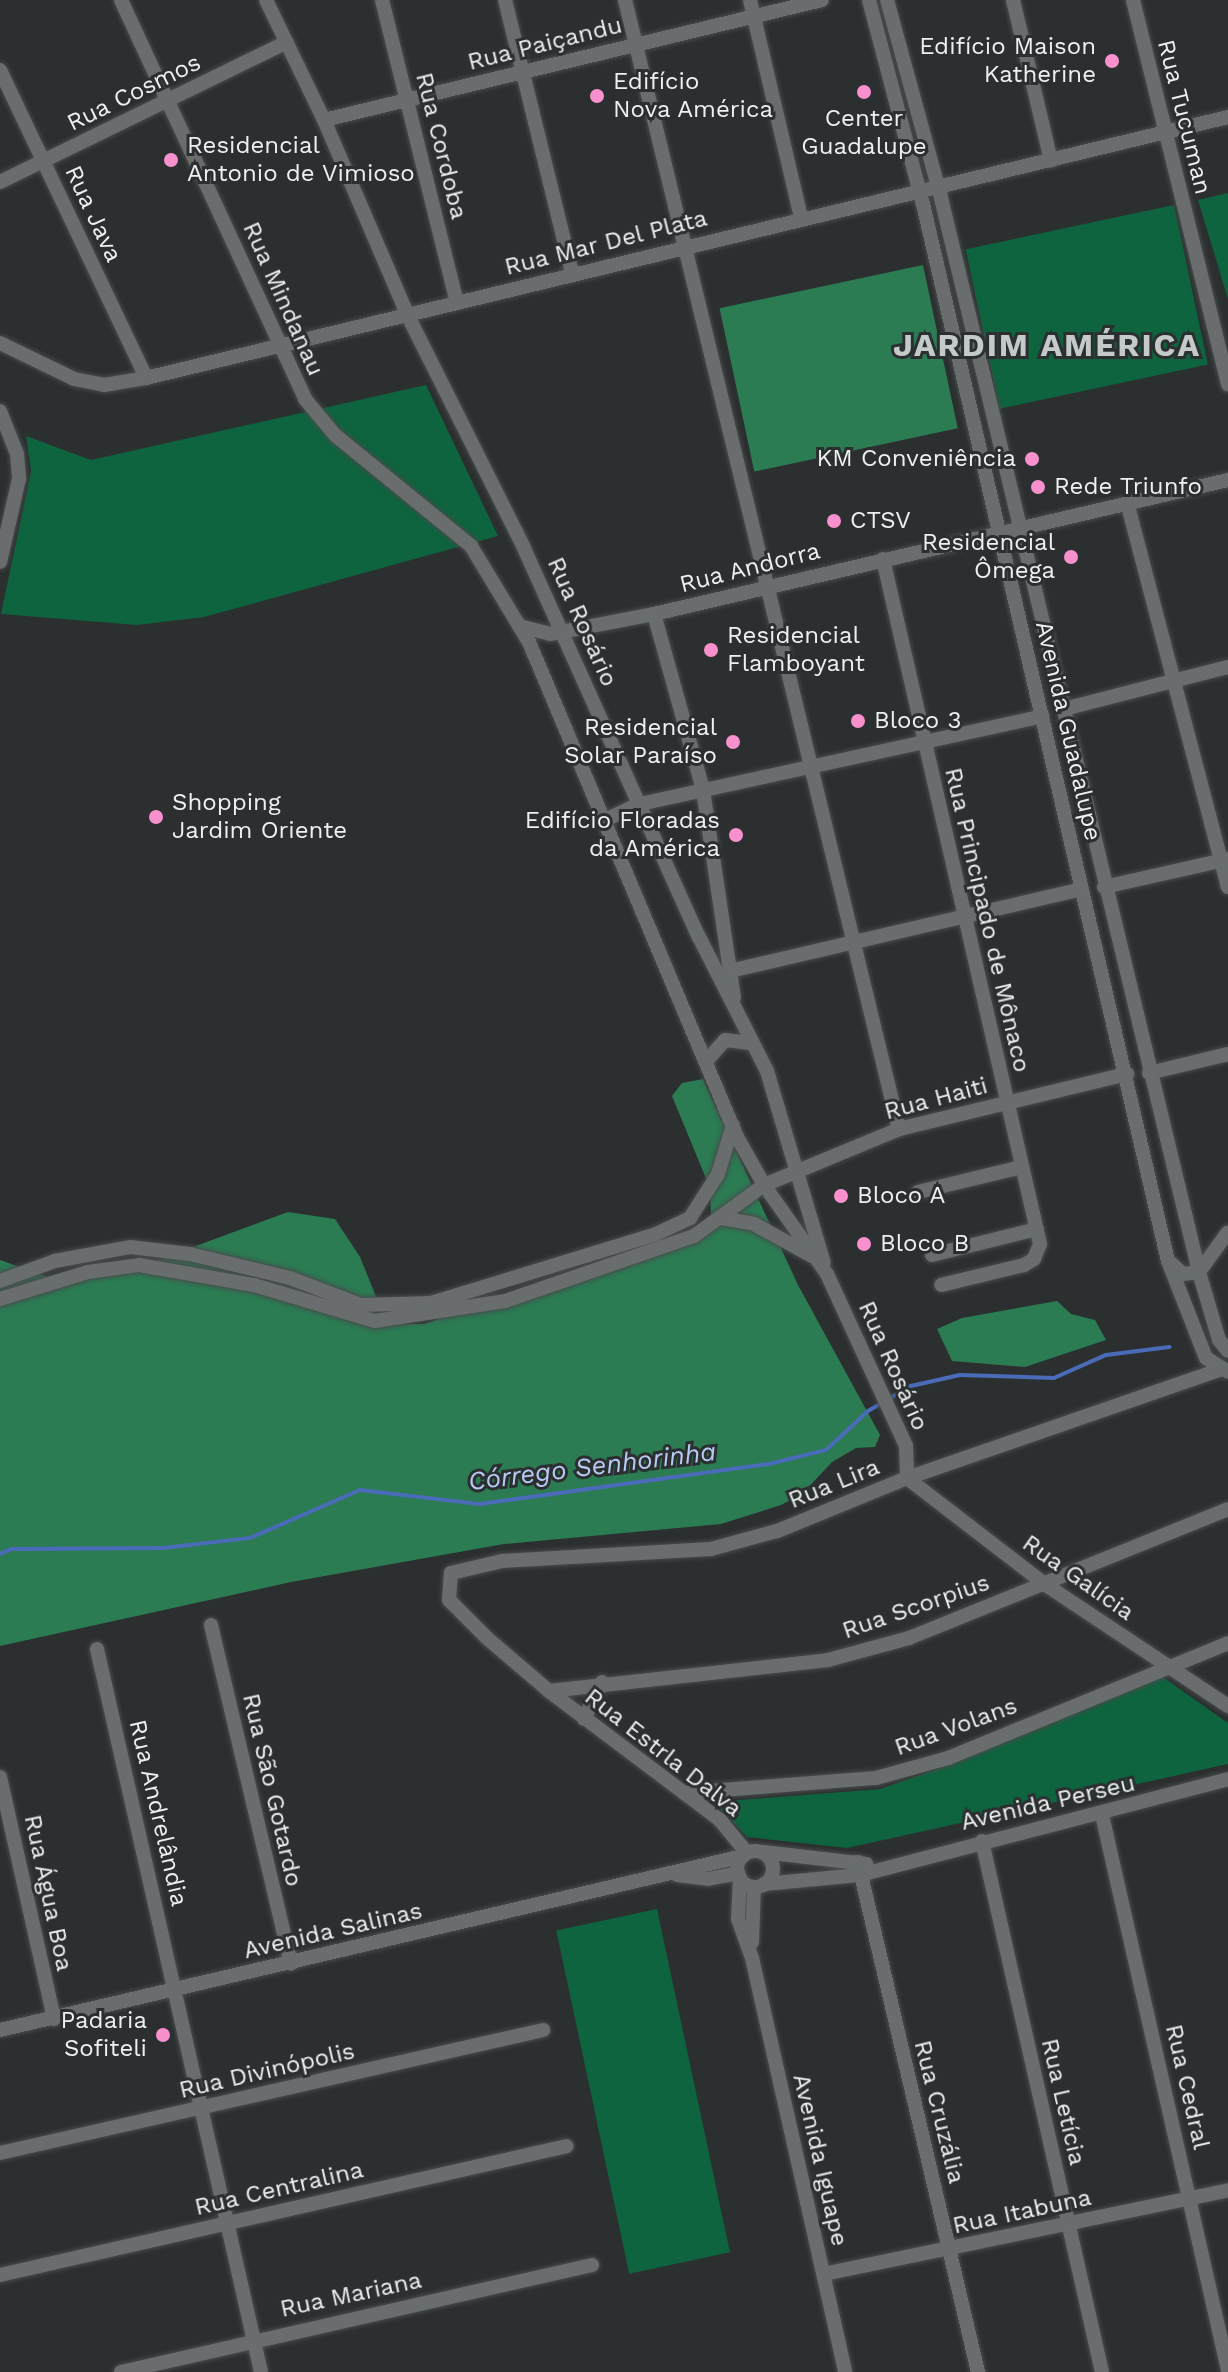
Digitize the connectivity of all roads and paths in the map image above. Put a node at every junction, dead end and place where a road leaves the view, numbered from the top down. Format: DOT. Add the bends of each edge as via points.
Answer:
graph roads {
  1 [pos="121,0"];
  2 [pos="266,0"];
  3 [pos="382,0"];
  4 [pos="505,0"];
  5 [pos="625,0"];
  6 [pos="750,0"];
  7 [pos="822,0"];
  8 [pos="869,0"];
  9 [pos="887,0"];
  10 [pos="1013,0"];
  11 [pos="1133,0"];
  12 [pos="753,15"];
  13 [pos="287,42"];
  14 [pos="636,44"];
  15 [pos="0,70"];
  16 [pos="524,72"];
  17 [pos="171,99"];
  18 [pos="407,100"];
  19 [pos="1228,117"];
  20 [pos="324,120"];
  21 [pos="1164,133"];
  22 [pos="1051,161"];
  23 [pos="44,162"];
  24 [pos="0,182"];
  25 [pos="937,186"];
  26 [pos="920,191"];
  27 [pos="801,218"];
  28 [pos="686,246"];
  29 [pos="572,273"];
  30 [pos="457,302"];
  31 [pos="407,314"];
  32 [pos="0,343"];
  33 [pos="278,347"];
  34 [pos="146,378"];
  35 [pos="1228,384"];
  36 [pos="0,411"];
  37 [pos="1228,480"];
  38 [pos="1128,506"];
  39 [pos="1019,531"];
  40 [pos="1001,535"];
  41 [pos="883,559"];
  42 [pos="0,562"];
  43 [pos="769,585"];
  44 [pos="654,614"];
  45 [pos="519,626"];
  46 [pos="562,633"];
  47 [pos="1228,667"];
  48 [pos="1175,679"];
  49 [pos="1064,709"];
  50 [pos="1042,716"];
  51 [pos="924,741"];
  52 [pos="811,767"];
  53 [pos="703,790"];
  54 [pos="640,804"];
  55 [pos="605,820"];
  56 [pos="1225,860"];
  57 [pos="1104,887"];
  58 [pos="1228,887"];
  59 [pos="1081,889"];
  60 [pos="965,919"];
  61 [pos="850,942"];
  62 [pos="734,970"];
  63 [pos="734,998"];
  64 [pos="751,1043"];
  65 [pos="1228,1054"];
  66 [pos="708,1059"];
  67 [pos="1149,1073"];
  68 [pos="1127,1074"];
  69 [pos="1006,1103"];
  70 [pos="733,1125"];
  71 [pos="899,1129"];
  72 [pos="1021,1167"];
  73 [pos="799,1170"];
  74 [pos="764,1185"];
  75 [pos="918,1192"];
  76 [pos="721,1218"];
  77 [pos="1037,1229"];
  78 [pos="1228,1232"];
  79 [pos="932,1255"];
  80 [pos="817,1259"];
  81 [pos="1168,1261"];
  82 [pos="1199,1272"];
  83 [pos="827,1274"];
  84 [pos="0,1281"];
  85 [pos="941,1285"];
  86 [pos="0,1299"];
  87 [pos="1228,1351"];
  88 [pos="1224,1371"];
  89 [pos="907,1478"];
  90 [pos="1228,1509"];
  91 [pos="451,1573"];
  92 [pos="1046,1585"];
  93 [pos="211,1625"];
  94 [pos="1228,1643"];
  95 [pos="97,1649"];
  96 [pos="1166,1667"];
  97 [pos="602,1682"];
  98 [pos="549,1691"];
  99 [pos="1228,1706"];
  100 [pos="584,1719"];
  101 [pos="0,1777"];
  102 [pos="1227,1782"];
  103 [pos="684,1793"];
  104 [pos="1102,1815"];
  105 [pos="982,1841"];
  106 [pos="763,1852"];
  107 [pos="745,1854"];
  108 [pos="859,1868"];
  109 [pos="677,1875"];
  110 [pos="739,1875"];
  111 [pos="759,1886"];
  112 [pos="752,1958"];
  113 [pos="291,1964"];
  114 [pos="176,1987"];
  115 [pos="54,2019"];
  116 [pos="0,2030"];
  117 [pos="543,2030"];
  118 [pos="202,2109"];
  119 [pos="567,2146"];
  120 [pos="0,2153"];
  121 [pos="1228,2190"];
  122 [pos="1190,2198"];
  123 [pos="230,2223"];
  124 [pos="1068,2224"];
  125 [pos="950,2249"];
  126 [pos="592,2265"];
  127 [pos="824,2274"];
  128 [pos="0,2275"];
  129 [pos="253,2340"];
  130 [pos="1228,2370"];
  131 [pos="121,2372"];
  132 [pos="261,2372"];
  133 [pos="845,2372"];
  134 [pos="978,2372"];
  135 [pos="1102,2372"];
  1 -- 17 [label="street, Rua Mindanau"];
  2 -- 13 [label="street, Rua Rosário"];
  3 -- 18 [label="street, Rua Cordoba"];
  4 -- 16 [label="street"];
  5 -- 14 [label="street"];
  6 -- 12 [label="street"];
  7 -- 12 [label="street, Rua Paiçandu"];
  8 -- 26 [label="street, Avenida Guadalupe"];
  9 -- 25 [label="street, Avenida Guadalupe"];
  10 -- 22 [label="street"];
  11 -- 21 [label="street, Rua Tucuman"];
  12 -- 14 [label="street, Rua Paiçandu"];
  12 -- 27 [label="street"];
  13 -- 17 [label="street, Rua Cosmos"];
  13 -- 20 [label="street, Rua Rosário"];
  14 -- 16 [label="street, Rua Paiçandu"];
  14 -- 28 [label="street"];
  15 -- 23 [label="street, Rua Java"];
  16 -- 18 [label="street, Rua Paiçandu"];
  16 -- 29 [label="street"];
  17 -- 23 [label="street, Rua Cosmos"];
  17 -- 33 [label="street, Rua Mindanau"];
  18 -- 20 [label="street, Rua Paiçandu"];
  18 -- 30 [label="street, Rua Cordoba"];
  19 -- 21 [label="street, Rua Mar Del Plata"];
  20 -- 31 [label="street, Rua Rosário"];
  21 -- 22 [label="street, Rua Mar Del Plata"];
  21 -- 35 [label="street, Rua Tucuman"];
  22 -- 25 [label="street, Rua Mar Del Plata"];
  23 -- 24 [label="street, Rua Cosmos"];
  23 -- 34 [label="street, Rua Java"];
  25 -- 26 [label="street, Rua Mar Del Plata"];
  25 -- 39 [label="street, Avenida Guadalupe"];
  26 -- 27 [label="street, Rua Mar Del Plata"];
  26 -- 40 [label="street, Avenida Guadalupe"];
  27 -- 28 [label="street, Rua Mar Del Plata"];
  28 -- 29 [label="street, Rua Mar Del Plata"];
  28 -- 43 [label="street"];
  29 -- 30 [label="street, Rua Mar Del Plata"];
  30 -- 31 [label="street, Rua Mar Del Plata"];
  31 -- 33 [label="street, Rua Mar Del Plata"];
  31 -- 46 [label="street, Rua Rosário"];
  32 -- 34 [label="street, Rua Mar Del Plata" via="74,379 104,385"];
  33 -- 34 [label="street, Rua Mar Del Plata"];
  33 -- 45 [label="street, Rua Mindanau" via="305,399 335,435 478,554"];
  36 -- 42 [label="street" via="17,454 19,479"];
  37 -- 38 [label="street, Rua Andorra"];
  38 -- 39 [label="street, Rua Andorra"];
  38 -- 48 [label="street"];
  39 -- 40 [label="street, Rua Andorra"];
  39 -- 49 [label="street, Avenida Guadalupe"];
  40 -- 41 [label="street, Rua Andorra"];
  40 -- 50 [label="street, Avenida Guadalupe"];
  41 -- 43 [label="street, Rua Andorra"];
  41 -- 51 [label="street, Rua Principado de Mônaco"];
  43 -- 44 [label="street, Rua Andorra"];
  43 -- 52 [label="street"];
  44 -- 46 [label="street, Rua Andorra"];
  44 -- 53 [label="street"];
  45 -- 46 [label="street"];
  45 -- 55 [label="street, Rua Mindanau"];
  46 -- 54 [label="street, Rua Rosário"];
  47 -- 48 [label="street"];
  48 -- 49 [label="street"];
  48 -- 56 [label="street"];
  49 -- 57 [label="street, Avenida Guadalupe"];
  50 -- 51 [label="street"];
  50 -- 59 [label="street, Avenida Guadalupe"];
  51 -- 52 [label="street"];
  51 -- 60 [label="street, Rua Principado de Mônaco"];
  52 -- 53 [label="street"];
  52 -- 61 [label="street"];
  53 -- 54 [label="street"];
  53 -- 62 [label="street"];
  54 -- 55 [label="street"];
  54 -- 63 [label="street, Rua Rosário" via="718,977"];
  55 -- 66 [label="street, Rua Rosário"];
  56 -- 57 [label="street"];
  56 -- 58 [label="street"];
  57 -- 67 [label="street, Avenida Guadalupe"];
  59 -- 60 [label="street"];
  59 -- 68 [label="street, Avenida Guadalupe"];
  60 -- 61 [label="street"];
  60 -- 69 [label="street, Rua Principado de Mônaco"];
  61 -- 62 [label="street"];
  61 -- 71 [label="street"];
  62 -- 63 [label="street"];
  63 -- 64 [label="street, Rua Rosário"];
  64 -- 66 [label="street" via="725,1040"];
  64 -- 73 [label="street, Rua Rosário" via="771,1083"];
  65 -- 67 [label="street"];
  66 -- 70 [label="street, Rua Rosário"];
  67 -- 82 [label="street, Avenida Guadalupe"];
  68 -- 69 [label="street, Rua Haiti"];
  68 -- 81 [label="street, Avenida Guadalupe"];
  69 -- 71 [label="street, Rua Haiti"];
  69 -- 72 [label="street, Rua Principado de Mônaco"];
  70 -- 74 [label="street, Rua Rosário"];
  70 -- 84 [label="street" via="718,1174 690,1218 656,1234 431,1303 361,1305 290,1278 190,1254 130,1247 55,1261"];
  71 -- 73 [label="street, Rua Haiti"];
  72 -- 75 [label="street"];
  72 -- 77 [label="street, Rua Principado de Mônaco"];
  73 -- 74 [label="street, Rua Haiti"];
  73 -- 83 [label="street, Rua Rosário"];
  74 -- 76 [label="street, Rua Haiti"];
  74 -- 80 [label="street, Rua Rosário"];
  76 -- 80 [label="street" via="754,1224"];
  76 -- 86 [label="street, Rua Haiti" via="681,1241 505,1301 375,1321 254,1285 164,1266 88,1272"];
  77 -- 79 [label="street"];
  77 -- 85 [label="street" via="1040,1244 1034,1259"];
  78 -- 82 [label="street"];
  80 -- 83 [label="street, Rua Rosário"];
  81 -- 82 [label="street" via="1183,1274"];
  81 -- 88 [label="street, Avenida Guadalupe" via="1206,1358"];
  82 -- 87 [label="street, Avenida Guadalupe" via="1219,1340"];
  83 -- 89 [label="street, Rua Rosário" via="906,1446"];
  88 -- 89 [label="street, Rua Lira"];
  89 -- 91 [label="street, Rua Lira" via="777,1531 711,1549 502,1561"];
  89 -- 92 [label="street, Rua Galícia"];
  90 -- 92 [label="street, Rua Scorpius"];
  91 -- 98 [label="street, Rua Estrla Dalva" via="449,1600"];
  92 -- 96 [label="street, Rua Galícia"];
  92 -- 97 [label="street, Rua Scorpius" via="909,1638 828,1660"];
  93 -- 113 [label="street, Rua São Gotardo"];
  94 -- 96 [label="street, Rua Volans"];
  95 -- 114 [label="street, Rua Andrelândia"];
  96 -- 99 [label="street, Rua Galícia"];
  96 -- 103 [label="street, Rua Volans" via="948,1758 876,1778"];
  97 -- 98 [label="street, Rua Scorpius"];
  97 -- 100 [label="street"];
  98 -- 100 [label="street, Rua Estrla Dalva"];
  100 -- 103 [label="street, Rua Estrla Dalva"];
  101 -- 115 [label="street, Rua Água Boa"];
  102 -- 104 [label="street, Avenida Perseu"];
  103 -- 107 [label="street, Rua Estrla Dalva" via="720,1820"];
  104 -- 105 [label="street, Avenida Perseu"];
  104 -- 122 [label="street, Rua Cedral"];
  105 -- 108 [label="street, Avenida Perseu"];
  105 -- 124 [label="street, Rua Letícia"];
  106 -- 107 [label="street, Avenida Perseu"];
  106 -- 108 [label="street, Avenida Perseu"];
  106 -- 111 [label="street, Avenida Iguape" via="773,1865"];
  107 -- 109 [label="street, Avenida Salinas" via="713,1859"];
  107 -- 110 [label="street, Avenida Iguape"];
  108 -- 111 [label="street, Avenida Perseu"];
  108 -- 125 [label="street, Rua Cruzália"];
  109 -- 110 [label="street, Avenida Salinas"];
  109 -- 113 [label="street, Avenida Salinas"];
  110 -- 111 [label="street"];
  110 -- 112 [label="street, Avenida Iguape" via="736,1907"];
  111 -- 112 [label="street, Avenida Iguape"];
  112 -- 127 [label="street, Avenida Iguape"];
  113 -- 114 [label="street, Avenida Salinas"];
  114 -- 115 [label="street, Avenida Salinas"];
  114 -- 118 [label="street, Rua Andrelândia"];
  115 -- 116 [label="street, Avenida Salinas"];
  117 -- 118 [label="street, Rua Divinópolis"];
  118 -- 120 [label="street, Rua Divinópolis"];
  118 -- 123 [label="street, Rua Andrelândia"];
  119 -- 123 [label="street, Rua Centralina"];
  121 -- 122 [label="street, Rua Itabuna"];
  122 -- 124 [label="street, Rua Itabuna"];
  122 -- 130 [label="street, Rua Cedral"];
  123 -- 128 [label="street, Rua Centralina"];
  123 -- 129 [label="street, Rua Andrelândia"];
  124 -- 125 [label="street, Rua Itabuna"];
  124 -- 135 [label="street, Rua Letícia"];
  125 -- 127 [label="street, Rua Itabuna"];
  125 -- 134 [label="street, Rua Cruzália"];
  126 -- 129 [label="street, Rua Mariana"];
  127 -- 133 [label="street, Avenida Iguape"];
  129 -- 131 [label="street, Rua Mariana"];
  129 -- 132 [label="street, Rua Andrelândia"];
}
